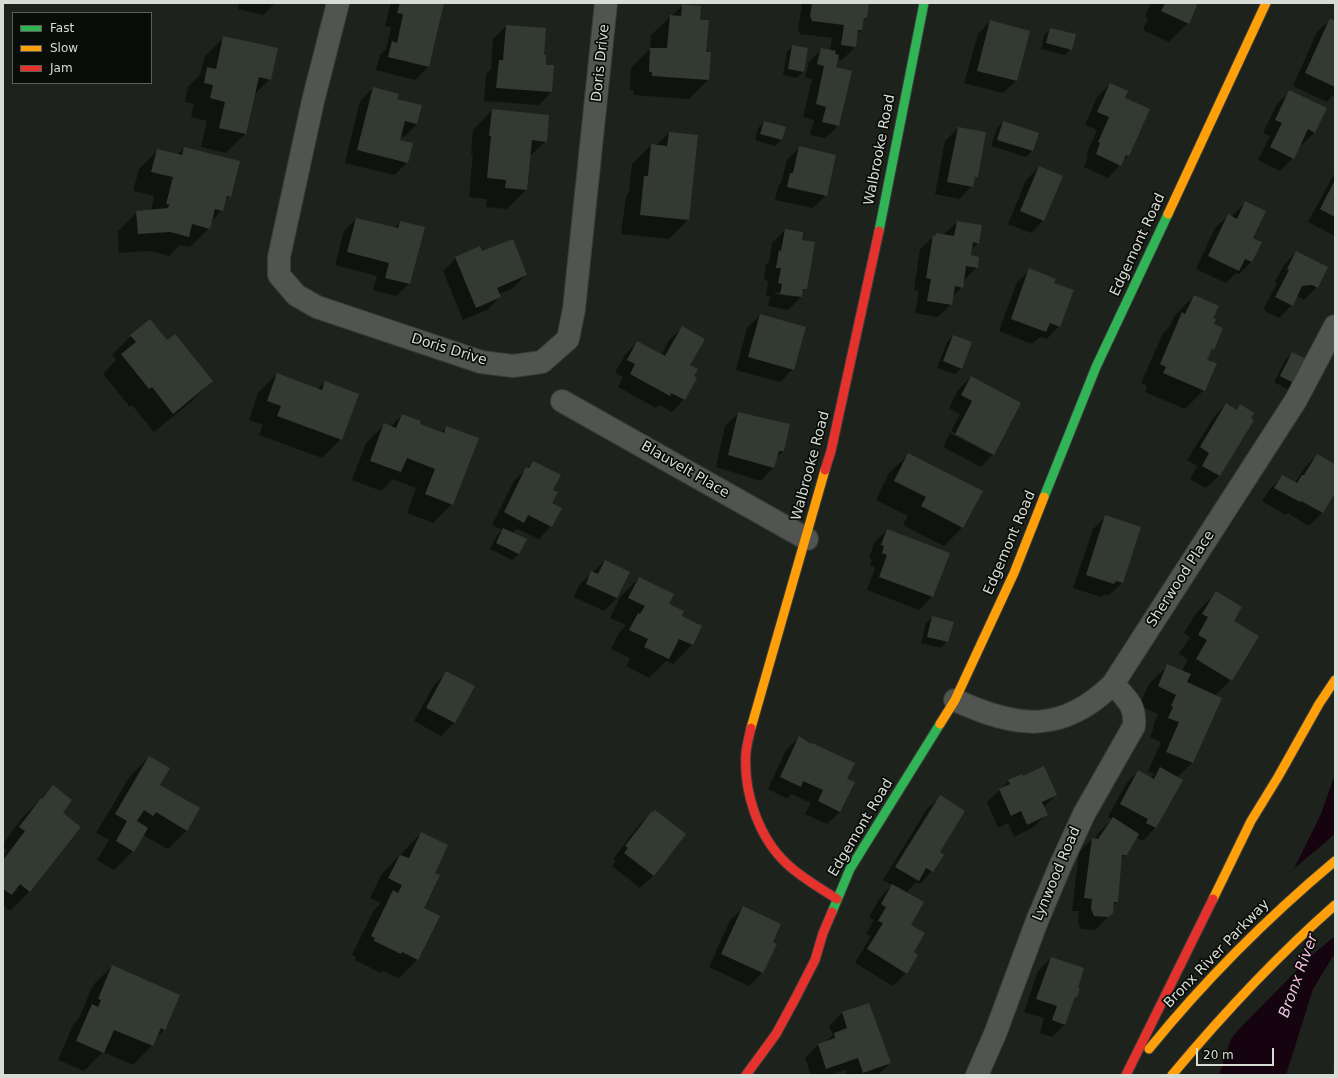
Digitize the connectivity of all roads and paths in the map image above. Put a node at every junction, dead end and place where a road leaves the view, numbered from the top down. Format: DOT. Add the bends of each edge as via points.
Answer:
graph roads {
  1 [pos="338,3"];
  2 [pos="606,3"];
  3 [pos="924,3"];
  4 [pos="1266,3"];
  5 [pos="1335,326"];
  6 [pos="562,401"];
  7 [pos="807,539"];
  8 [pos="1335,680"];
  9 [pos="1113,684"];
  10 [pos="955,700"];
  11 [pos="1335,861"];
  12 [pos="837,899"];
  13 [pos="1335,905"];
  14 [pos="1335,1064"];
  15 [pos="746,1075"];
  16 [pos="977,1075"];
  17 [pos="1127,1075"];
  18 [pos="1172,1075"];
  19 [pos="1335,1075"];
  1 -- 2 [label="street, Doris Drive" via="313,101 279,257 279,275 296,295 317,307 482,362 513,366 542,362 568,339 575,303"];
  3 -- 7 [label="main road, Walbrooke Road" via="843,401"];
  4 -- 10 [label="main road, Edgemont Road" via="1096,366 1014,573"];
  5 -- 9 [label="street, Sherwood Place" via="1296,400"];
  6 -- 7 [label="street, Blauvelt Place"];
  7 -- 12 [label="main road, Walbrooke Road" via="750,736 746,753 747,777 761,825 772,846 786,864"];
  8 -- 17 [label="main road" via="1251,821"];
  9 -- 10 [label="street, Sherwood Place" via="1096,699 1068,716 1039,721 1009,720 981,712"];
  9 -- 16 [label="street, Lynwood Road" via="1134,710 1134,726 1084,814 1061,864 1037,921 996,1034"];
  10 -- 12 [label="main road, Edgemont Road" via="850,869"];
  11 -- 17 [label="main road, Bronx River Parkway" via="1286,902 1228,958"];
  12 -- 15 [label="main road, Edgemont Road" via="815,960 795,999 776,1034"];
  13 -- 18 [label="main road" via="1259,976 1200,1040"];
  14 -- 19 [label="path"];
}
